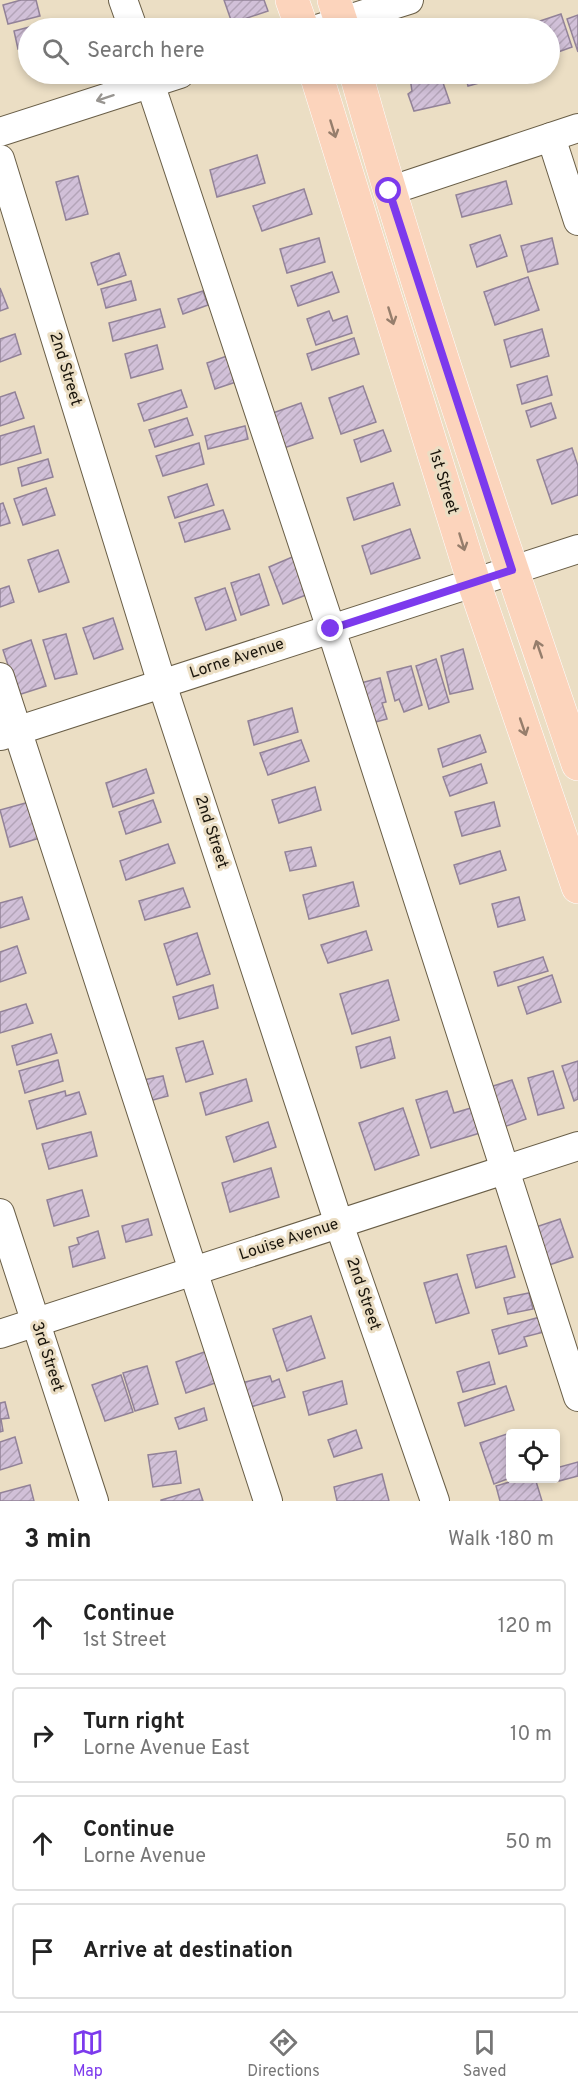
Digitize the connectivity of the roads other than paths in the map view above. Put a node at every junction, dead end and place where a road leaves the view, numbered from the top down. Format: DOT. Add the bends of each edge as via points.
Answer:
graph roads {
  1 [pos="123,0"];
  2 [pos="292,0"];
  3 [pos="409,0"];
  4 [pos="129,18"];
  5 [pos="298,18"];
  6 [pos="342,18"];
  7 [pos="132,84"];
  8 [pos="151,84"];
  9 [pos="319,84"];
  10 [pos="359,84"];
  11 [pos="578,128"];
  12 [pos="0,132"];
  13 [pos="551,136"];
  14 [pos="0,159"];
  15 [pos="389,191"];
  16 [pos="578,221"];
  17 [pos="578,549"];
  18 [pos="512,570"];
  19 [pos="474,583"];
  20 [pos="331,629"];
  21 [pos="0,677"];
  22 [pos="162,684"];
  23 [pos="9,734"];
  24 [pos="578,764"];
  25 [pos="578,887"];
  26 [pos="578,1146"];
  27 [pos="504,1170"];
  28 [pos="0,1213"];
  29 [pos="339,1224"];
  30 [pos="194,1271"];
  31 [pos="36,1322"];
  32 [pos="0,1334"];
  33 [pos="578,1397"];
  34 [pos="94,1501"];
  35 [pos="267,1501"];
  36 [pos="435,1501"];
  1 -- 4 [label="street"];
  2 -- 5 [label="main road"];
  3 -- 6 [label="street"];
  7 -- 12 [label="street, one-way"];
  8 -- 20 [label="street"];
  9 -- 19 [label="main road, 1st Street, one-way"];
  10 -- 15 [label="main road"];
  11 -- 13 [label="street"];
  13 -- 15 [label="street"];
  13 -- 16 [label="street"];
  14 -- 22 [label="street, 2nd Street"];
  15 -- 18 [label="main road"];
  17 -- 18 [label="street, Lorne Avenue"];
  18 -- 19 [label="street, Lorne Avenue"];
  24 -- 18 [label="main road, one-way"];
  19 -- 20 [label="street, Lorne Avenue"];
  19 -- 25 [label="main road, 1st Street, one-way"];
  20 -- 22 [label="street, Lorne Avenue"];
  20 -- 27 [label="street"];
  21 -- 23 [label="street"];
  22 -- 23 [label="street, Lorne Avenue"];
  22 -- 29 [label="street, 2nd Street"];
  23 -- 30 [label="street"];
  26 -- 27 [label="street, Louise Avenue"];
  27 -- 29 [label="street, Louise Avenue"];
  27 -- 33 [label="street"];
  28 -- 31 [label="street, 3rd Street"];
  29 -- 30 [label="street, Louise Avenue"];
  29 -- 36 [label="street, 2nd Street"];
  30 -- 31 [label="street, Louise Avenue"];
  30 -- 35 [label="street"];
  31 -- 32 [label="street, Louise Avenue"];
  31 -- 34 [label="street, 3rd Street"];
}
